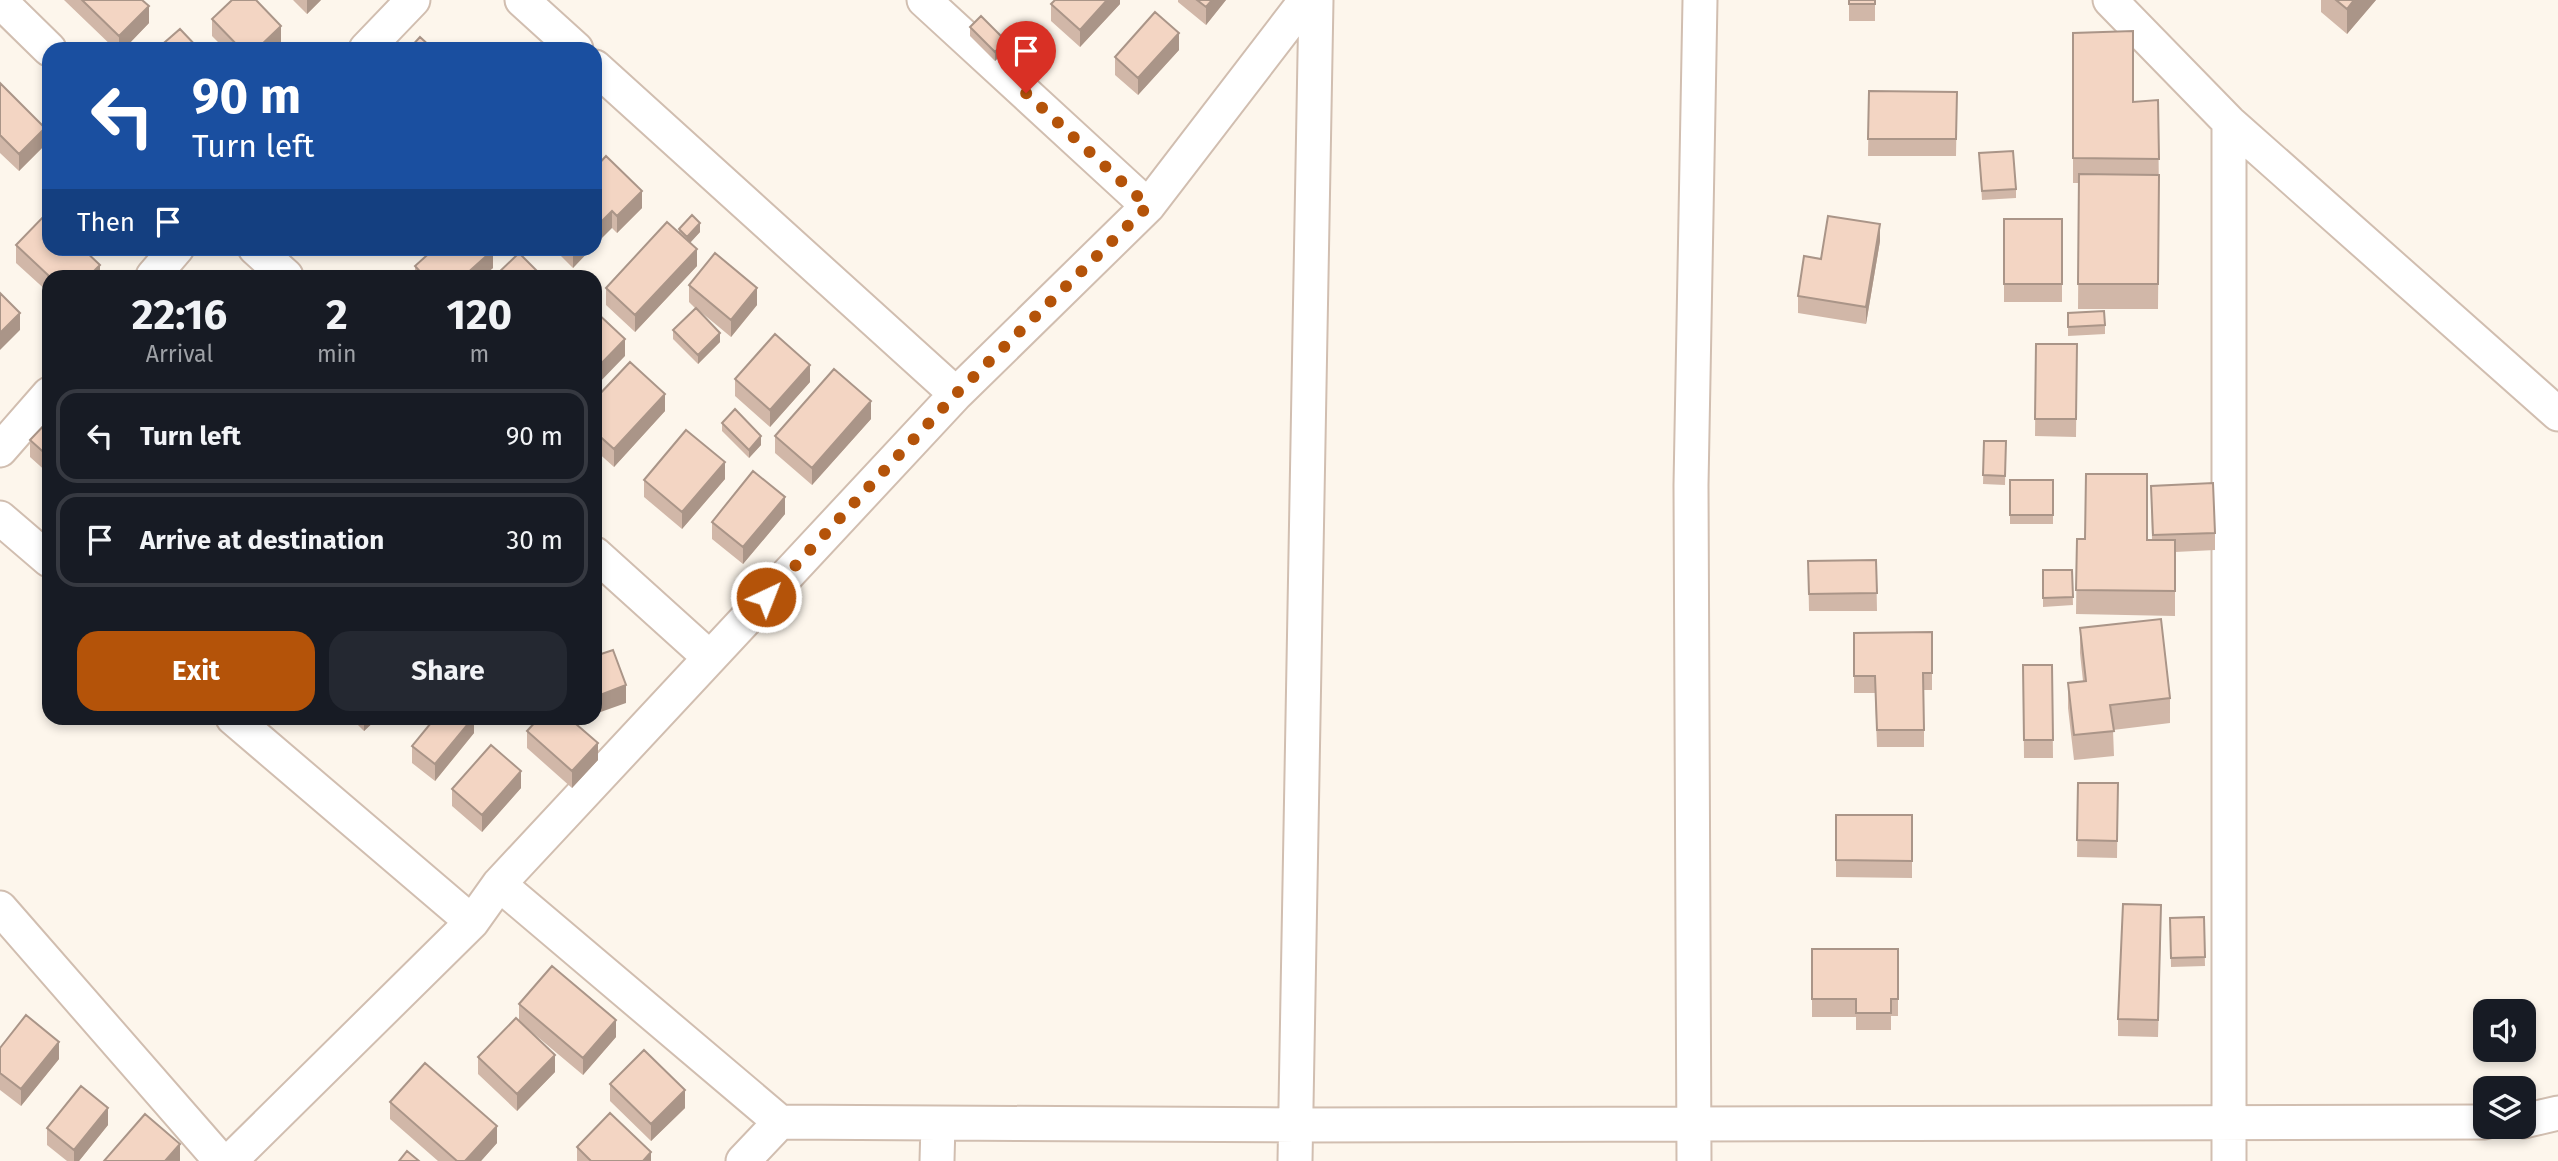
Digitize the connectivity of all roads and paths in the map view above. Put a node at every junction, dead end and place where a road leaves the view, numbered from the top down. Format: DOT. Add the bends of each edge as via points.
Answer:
graph roads {
  1 [pos="413,0"];
  2 [pos="522,0"];
  3 [pos="924,0"];
  4 [pos="1306,0"];
  5 [pos="1316,0"];
  6 [pos="1700,0"];
  7 [pos="2110,0"];
  8 [pos="0,1"];
  9 [pos="42,42"];
  10 [pos="373,42"];
  11 [pos="568,42"];
  12 [pos="602,73"];
  13 [pos="2229,122"];
  14 [pos="1148,206"];
  15 [pos="170,256"];
  16 [pos="264,256"];
  17 [pos="158,270"];
  18 [pos="279,270"];
  19 [pos="956,394"];
  20 [pos="42,402"];
  21 [pos="2558,414"];
  22 [pos="0,450"];
  23 [pos="0,518"];
  24 [pos="42,554"];
  25 [pos="602,560"];
  26 [pos="709,657"];
  27 [pos="241,725"];
  28 [pos="499,884"];
  29 [pos="0,908"];
  30 [pos="472,922"];
  31 [pos="2558,1113"];
  32 [pos="2536,1118"];
  33 [pos="779,1122"];
  34 [pos="2473,1122"];
  35 [pos="938,1124"];
  36 [pos="1694,1124"];
  37 [pos="2229,1124"];
  38 [pos="1296,1125"];
  39 [pos="221,1161"];
  40 [pos="230,1161"];
  41 [pos="743,1161"];
  42 [pos="937,1161"];
  43 [pos="1296,1161"];
  44 [pos="1694,1161"];
  45 [pos="2229,1161"];
  1 -- 10 [label="street"];
  2 -- 11 [label="street"];
  3 -- 14 [label="street"];
  4 -- 14 [label="street"];
  5 -- 38 [label="street"];
  6 -- 36 [label="street" via="1691,485"];
  7 -- 13 [label="street"];
  8 -- 9 [label="street"];
  12 -- 19 [label="street"];
  13 -- 21 [label="street"];
  13 -- 37 [label="street"];
  14 -- 19 [label="street"];
  15 -- 17 [label="street"];
  16 -- 18 [label="street"];
  19 -- 26 [label="street"];
  20 -- 22 [label="street"];
  23 -- 24 [label="street"];
  25 -- 26 [label="street"];
  26 -- 28 [label="street"];
  27 -- 30 [label="street"];
  28 -- 30 [label="street"];
  28 -- 33 [label="street"];
  29 -- 39 [label="street"];
  30 -- 40 [label="street"];
  31 -- 32 [label="street"];
  33 -- 35 [label="street"];
  33 -- 41 [label="street"];
  34 -- 37 [label="street"];
  35 -- 38 [label="street"];
  35 -- 42 [label="street"];
  36 -- 37 [label="street"];
  36 -- 38 [label="street"];
  36 -- 44 [label="street"];
  37 -- 45 [label="street"];
  38 -- 43 [label="street"];
}
